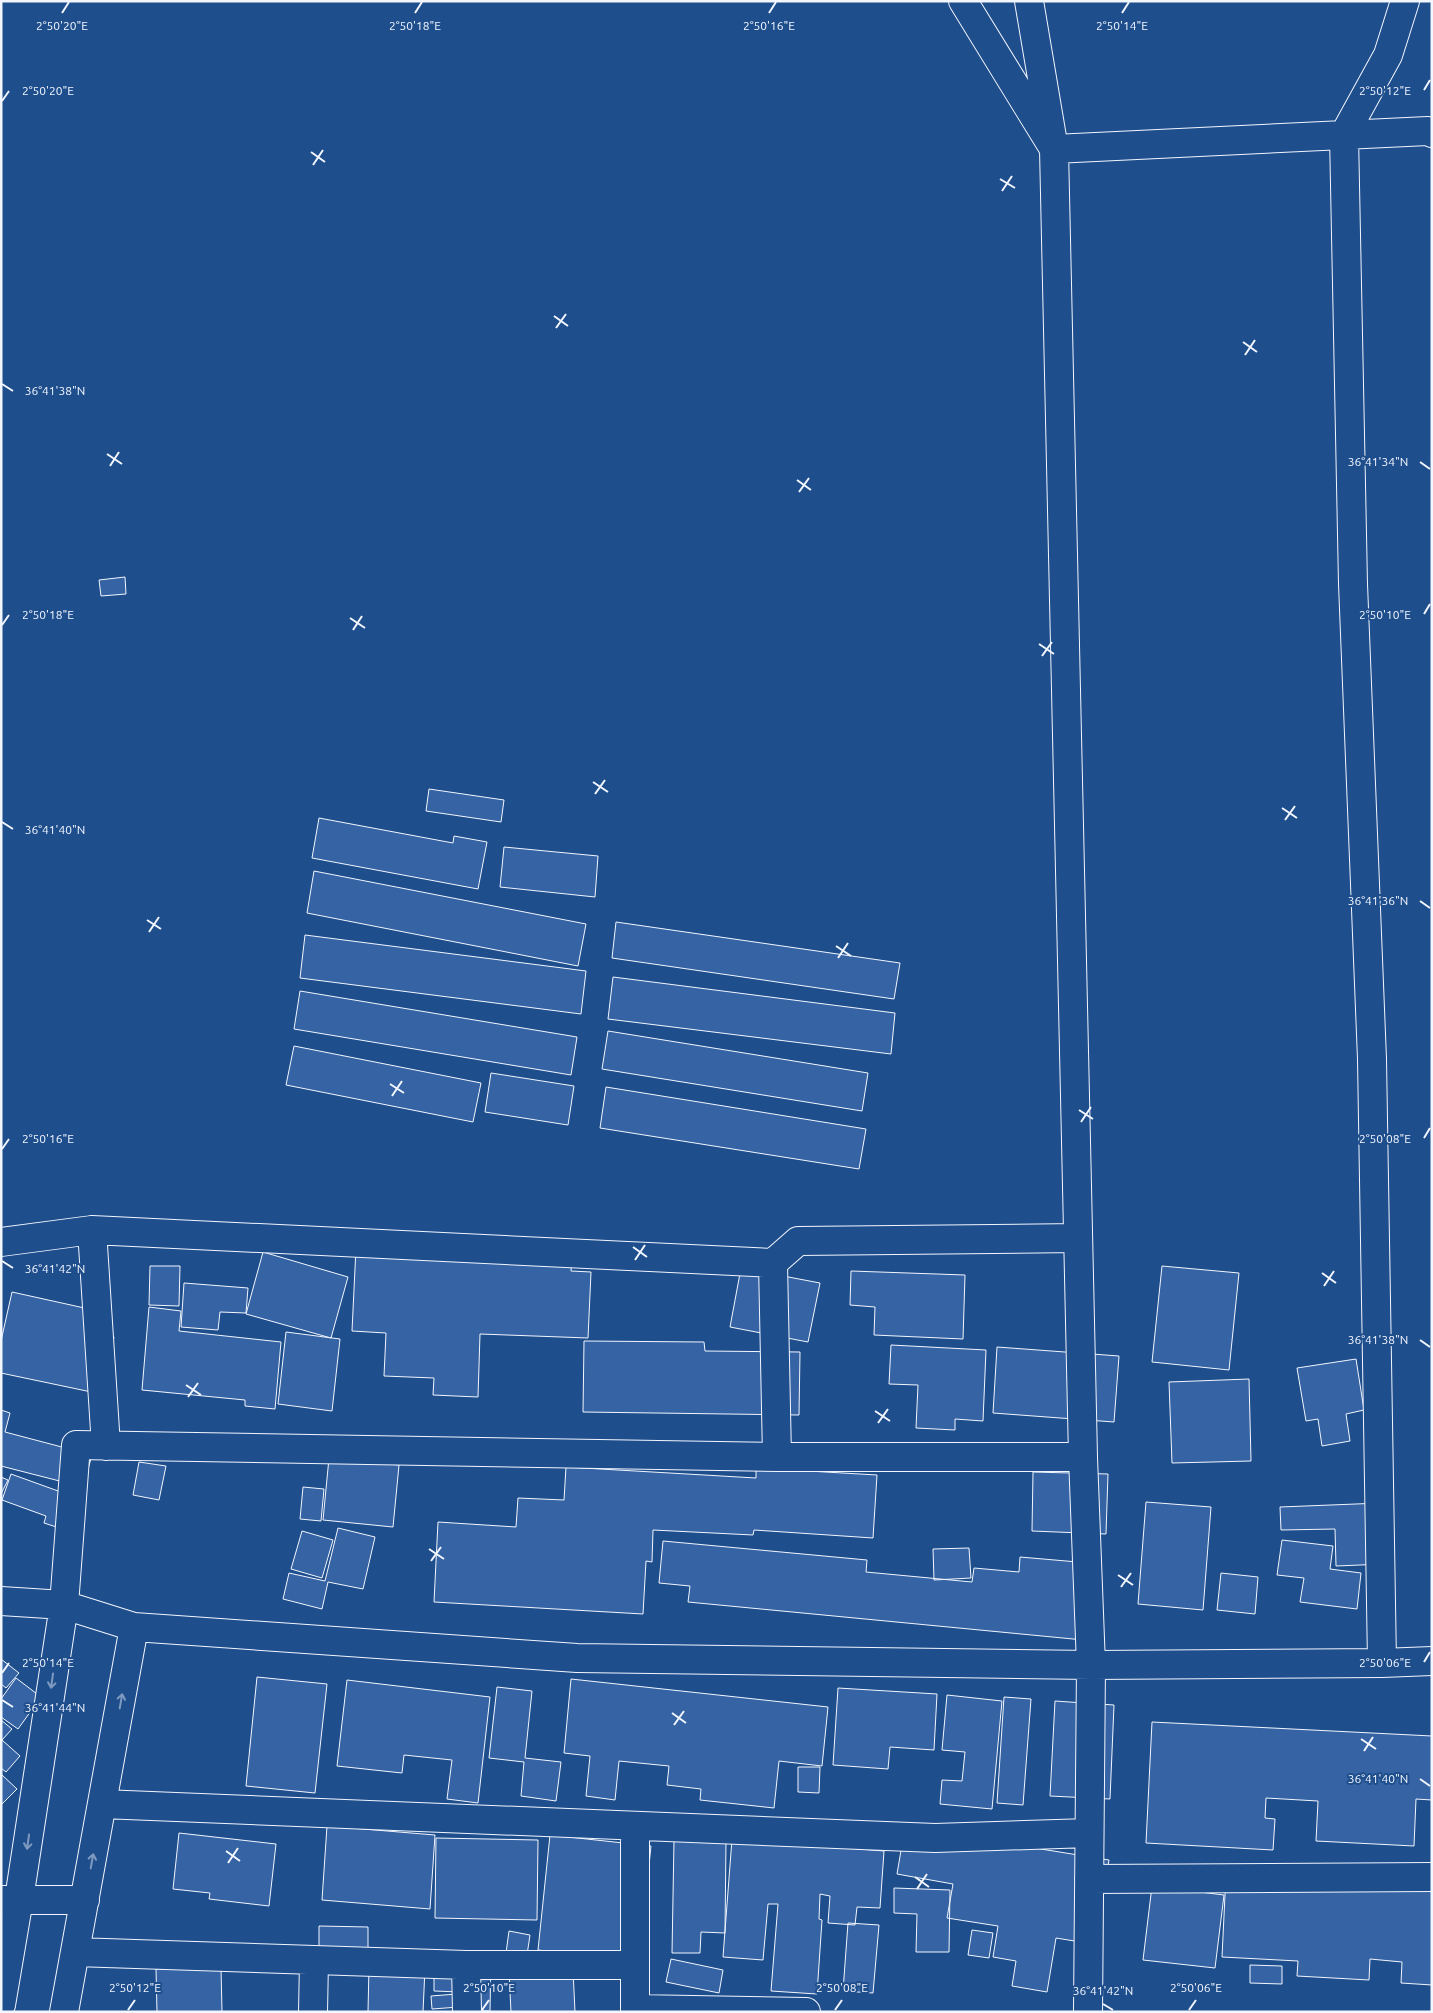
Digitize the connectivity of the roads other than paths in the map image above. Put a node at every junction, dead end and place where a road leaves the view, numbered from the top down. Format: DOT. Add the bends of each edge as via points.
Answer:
graph roads {
  1 [pos="963,1"];
  2 [pos="1029,1"];
  3 [pos="1405,1"];
  4 [pos="1432,132"];
  5 [pos="1344,135"];
  6 [pos="1054,149"];
  7 [pos="92,1230"];
  8 [pos="1078,1238"];
  9 [pos="1,1242"];
  10 [pos="773,1262"];
  11 [pos="106,1446"];
  12 [pos="777,1457"];
  13 [pos="1083,1458"];
  14 [pos="1,1601"];
  15 [pos="63,1610"];
  16 [pos="134,1627"];
  17 [pos="1432,1661"];
  18 [pos="1382,1663"];
  19 [pos="1091,1665"];
  20 [pos="102,1804"];
  21 [pos="635,1827"];
  22 [pos="1088,1833"];
  23 [pos="1432,1878"];
  24 [pos="1089,1879"];
  25 [pos="10,1900"];
  26 [pos="85,1900"];
  27 [pos="75,1952"];
  28 [pos="314,1961"];
  29 [pos="466,1965"];
  30 [pos="635,1965"];
  31 [pos="1,2005"];
  32 [pos="635,2011"];
  33 [pos="64,2012"];
  34 [pos="313,2012"];
  35 [pos="468,2012"];
  36 [pos="806,2012"];
  37 [pos="1088,2012"];
  1 -- 6 [label="street"];
  2 -- 6 [label="street"];
  3 -- 5 [label="street" via="1388,56"];
  4 -- 5 [label="street"];
  5 -- 6 [label="street"];
  5 -- 18 [label="street" via="1353,584 1372,1058"];
  6 -- 8 [label="street"];
  7 -- 9 [label="street"];
  7 -- 10 [label="street"];
  7 -- 11 [label="street"];
  8 -- 10 [label="street" via="798,1241"];
  8 -- 13 [label="street"];
  10 -- 12 [label="street"];
  11 -- 12 [label="street"];
  11 -- 15 [label="street" via="76,1445"];
  12 -- 13 [label="street"];
  13 -- 19 [label="street"];
  14 -- 15 [label="street"];
  15 -- 16 [label="street"];
  15 -- 25 [label="street, one-way"];
  16 -- 19 [label="street" via="576,1658"];
  20 -- 16 [label="street, one-way"];
  17 -- 18 [label="street"];
  18 -- 19 [label="street"];
  19 -- 22 [label="street"];
  20 -- 21 [label="street"];
  26 -- 20 [label="street, one-way"];
  21 -- 22 [label="street" via="935,1838"];
  21 -- 30 [label="street"];
  22 -- 24 [label="street"];
  23 -- 24 [label="street"];
  24 -- 37 [label="street"];
  25 -- 26 [label="street"];
  25 -- 31 [label="street"];
  26 -- 27 [label="street"];
  27 -- 28 [label="street"];
  27 -- 33 [label="street"];
  28 -- 29 [label="street"];
  28 -- 34 [label="street"];
  29 -- 30 [label="street"];
  29 -- 35 [label="street"];
  30 -- 32 [label="street"];
  32 -- 36 [label="street"];
}
